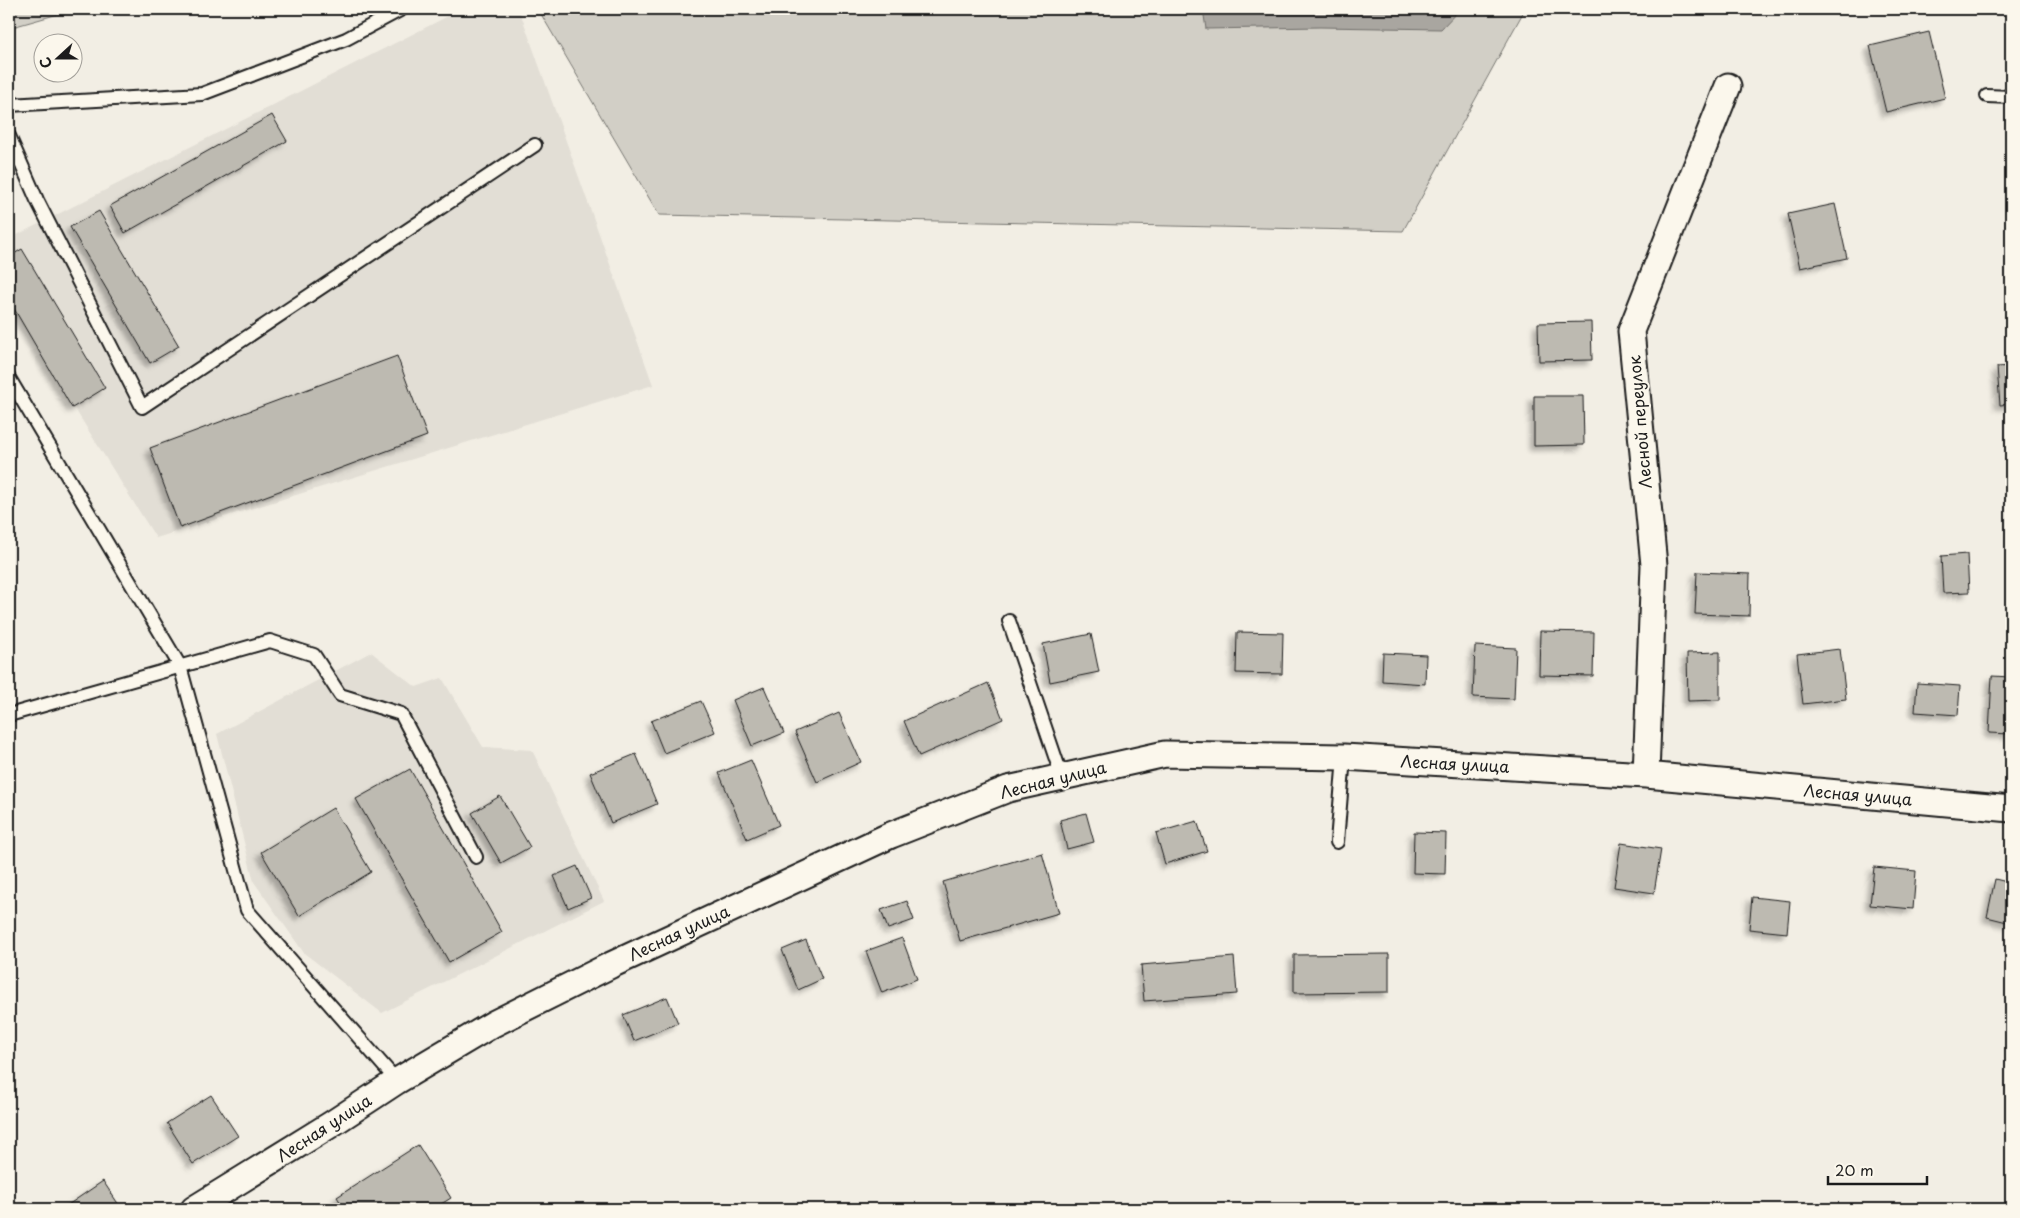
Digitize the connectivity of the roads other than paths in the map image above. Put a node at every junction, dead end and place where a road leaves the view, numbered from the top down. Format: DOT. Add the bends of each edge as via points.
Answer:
graph roads {
  1 [pos="402,9"];
  2 [pos="1728,86"];
  3 [pos="1987,96"];
  4 [pos="2011,97"];
  5 [pos="9,105"];
  6 [pos="9,136"];
  7 [pos="536,145"];
  8 [pos="9,378"];
  9 [pos="1009,621"];
  10 [pos="180,666"];
  11 [pos="9,715"];
  12 [pos="1344,757"];
  13 [pos="1646,775"];
  14 [pos="1062,777"];
  15 [pos="2011,809"];
  16 [pos="1337,842"];
  17 [pos="476,857"];
  18 [pos="397,1081"];
  19 [pos="194,1209"];
  1 -- 5 [label="lane" via="346,39 202,94"];
  2 -- 13 [label="street, Лесной переулок" via="1631,331 1654,565"];
  3 -- 4 [label="lane"];
  6 -- 7 [label="lane" via="37,200 142,407"];
  8 -- 10 [label="lane"];
  9 -- 14 [label="lane"];
  10 -- 11 [label="lane"];
  10 -- 17 [label="lane" via="270,642 314,655 340,695 401,714"];
  10 -- 18 [label="lane" via="247,910"];
  12 -- 13 [label="street, Лесная улица"];
  12 -- 14 [label="street, Лесная улица" via="1164,754"];
  12 -- 16 [label="lane"];
  13 -- 15 [label="street, Лесная улица"];
  14 -- 18 [label="street, Лесная улица" via="1008,789 891,835 611,965 493,1024"];
  18 -- 19 [label="street, Лесная улица"];
}
